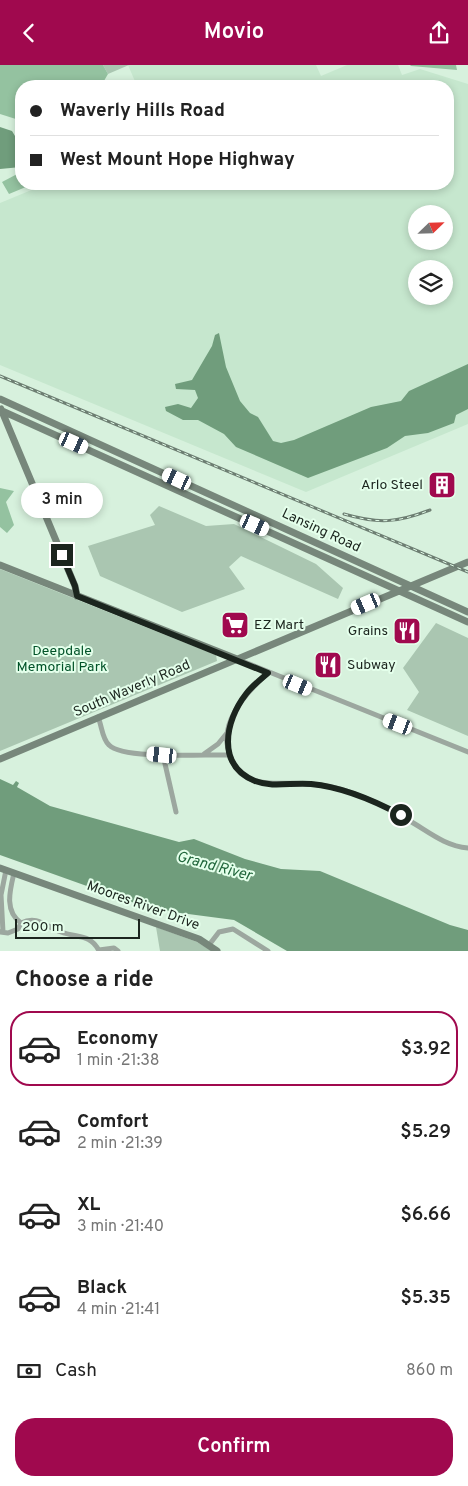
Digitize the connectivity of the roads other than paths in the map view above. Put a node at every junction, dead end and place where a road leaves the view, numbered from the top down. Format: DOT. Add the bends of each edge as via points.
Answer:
graph roads {
  1 [pos="0,399"];
  2 [pos="0,410"];
  3 [pos="468,562"];
  4 [pos="0,565"];
  5 [pos="410,586"];
  6 [pos="400,590"];
  7 [pos="77,596"];
  8 [pos="468,612"];
  9 [pos="468,621"];
  10 [pos="237,659"];
  11 [pos="268,673"];
  12 [pos="98,717"];
  13 [pos="227,732"];
  14 [pos="468,752"];
  15 [pos="162,755"];
  16 [pos="204,755"];
  17 [pos="229,755"];
  18 [pos="0,759"];
  19 [pos="176,812"];
  20 [pos="468,848"];
  21 [pos="3,869"];
  22 [pos="14,873"];
  23 [pos="20,923"];
  24 [pos="2,932"];
  25 [pos="209,945"];
  26 [pos="99,950"];
  27 [pos="118,951"];
  28 [pos="217,951"];
  29 [pos="268,951"];
  1 -- 5 [label="main road, Lansing Road"];
  2 -- 6 [label="main road, Lansing Road"];
  2 -- 7 [label="main road"];
  3 -- 5 [label="main road, South Waverly Road"];
  4 -- 7 [label="main road"];
  5 -- 6 [label="main road, South Waverly Road"];
  5 -- 8 [label="main road, Lansing Road"];
  6 -- 9 [label="main road, Lansing Road"];
  6 -- 10 [label="main road, South Waverly Road"];
  7 -- 10 [label="main road"];
  10 -- 11 [label="street"];
  10 -- 12 [label="main road, South Waverly Road"];
  11 -- 13 [label="street" via="246,695"];
  11 -- 14 [label="street"];
  12 -- 15 [label="street" via="106,741 116,750"];
  12 -- 18 [label="main road, South Waverly Road"];
  13 -- 16 [label="street"];
  13 -- 17 [label="street"];
  15 -- 16 [label="street"];
  15 -- 19 [label="street"];
  16 -- 17 [label="street"];
  17 -- 20 [label="street" via="239,771 257,782 310,783 353,793 390,809 444,842"];
  21 -- 22 [label="main road, Moores River Drive"];
  21 -- 24 [label="street"];
  22 -- 23 [label="street" via="11,912"];
  22 -- 25 [label="main road, Moores River Drive"];
  23 -- 24 [label="street" via="18,929"];
  23 -- 26 [label="street" via="44,921 59,931 90,939"];
  25 -- 28 [label="main road"];
  25 -- 29 [label="street, Moores River Drive" via="219,932 233,929"];
  26 -- 27 [label="street" via="114,948"];
}
